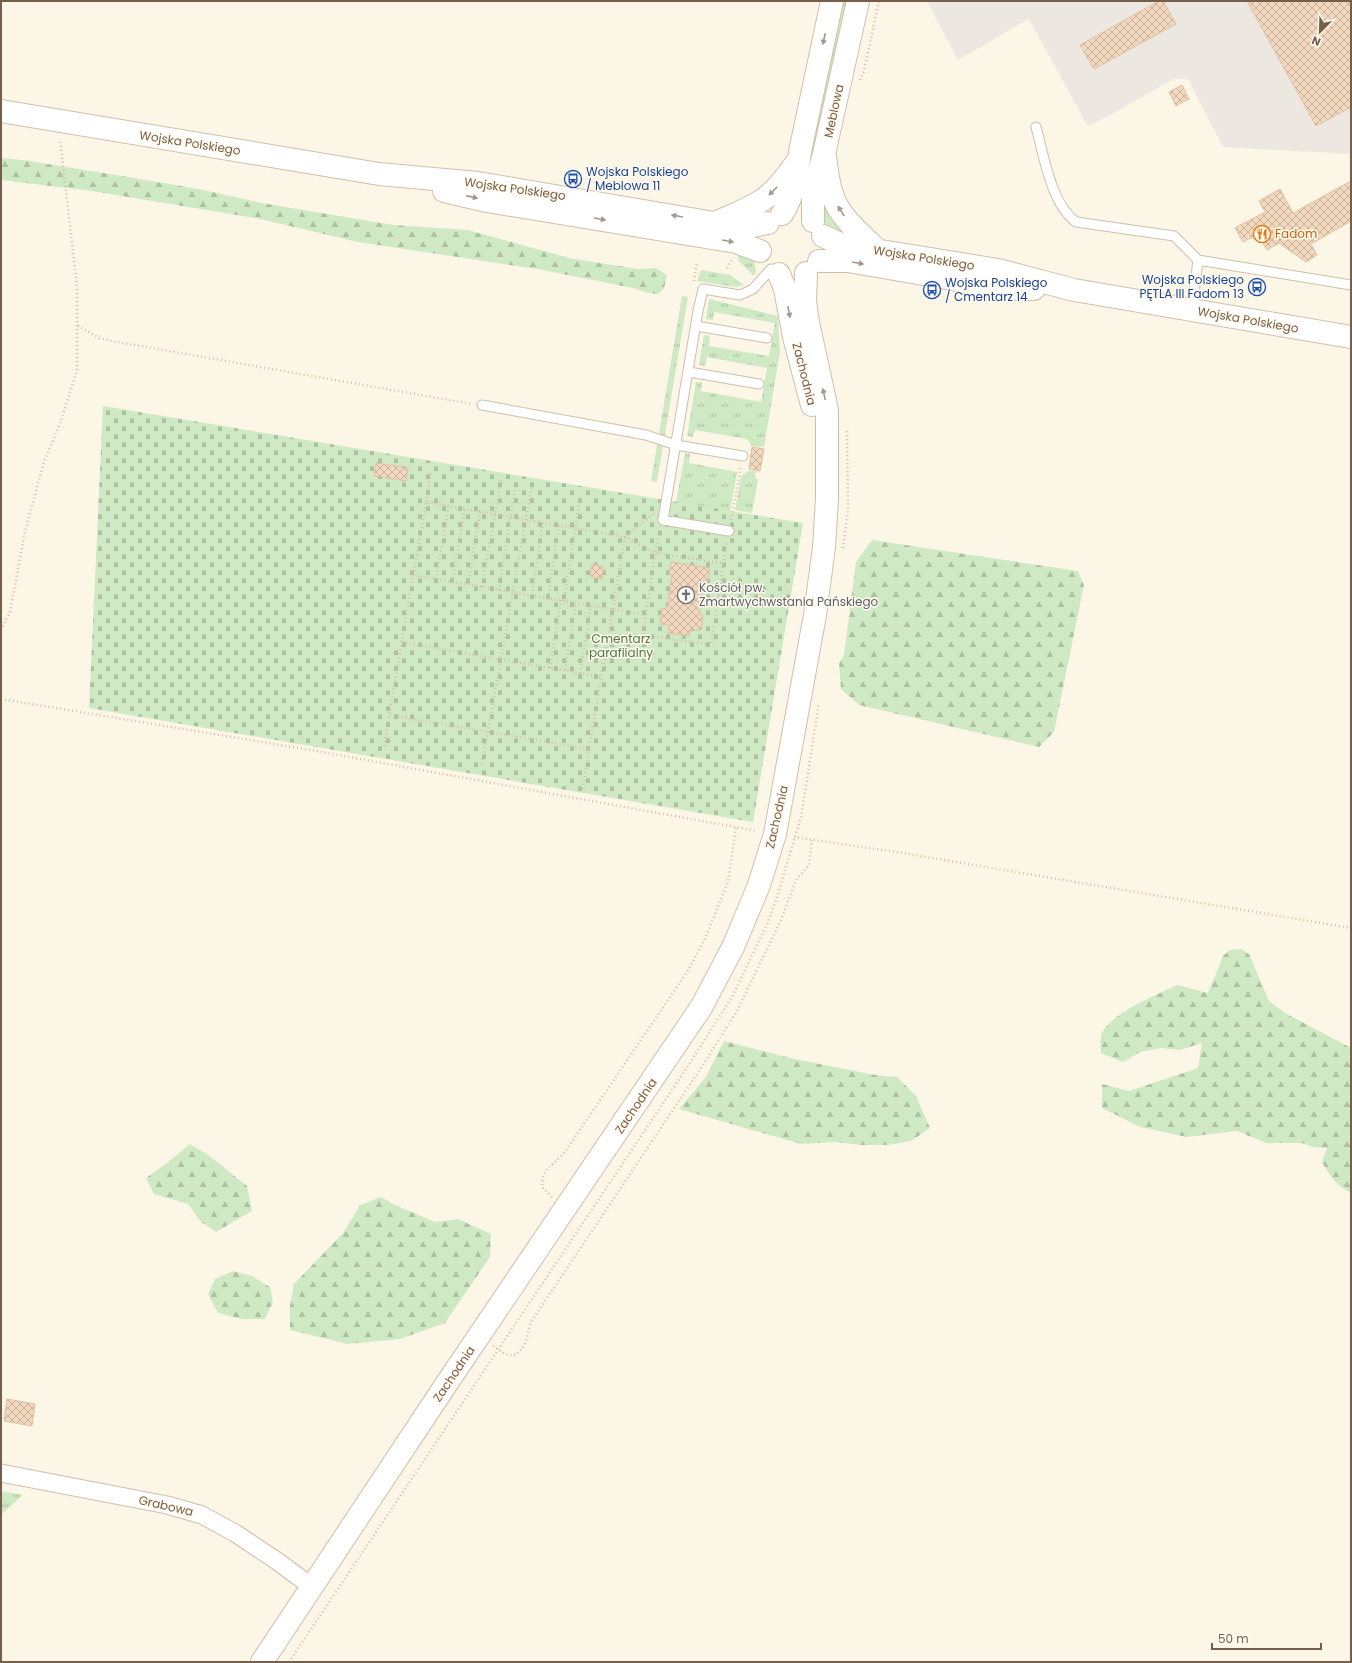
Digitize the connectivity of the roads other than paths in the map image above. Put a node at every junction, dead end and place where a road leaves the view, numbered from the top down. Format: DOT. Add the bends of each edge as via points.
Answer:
graph roads {
  1 [pos="832,1"];
  2 [pos="858,1"];
  3 [pos="1,111"];
  4 [pos="1036,127"];
  5 [pos="824,154"];
  6 [pos="798,161"];
  7 [pos="379,174"];
  8 [pos="775,218"];
  9 [pos="715,223"];
  10 [pos="818,228"];
  11 [pos="877,250"];
  12 [pos="760,251"];
  13 [pos="1198,260"];
  14 [pos="813,267"];
  15 [pos="775,272"];
  16 [pos="1351,285"];
  17 [pos="1074,290"];
  18 [pos="1192,310"];
  19 [pos="696,326"];
  20 [pos="1351,337"];
  21 [pos="767,338"];
  22 [pos="689,372"];
  23 [pos="759,384"];
  24 [pos="482,405"];
  25 [pos="676,445"];
  26 [pos="743,456"];
  27 [pos="827,475"];
  28 [pos="729,531"];
  29 [pos="1,1473"];
  30 [pos="312,1587"];
  31 [pos="262,1662"];
  1 -- 6 [label="main road, Meblowa, one-way"];
  2 -- 5 [label="main road, Meblowa"];
  3 -- 7 [label="main road, Wojska Polskiego"];
  4 -- 13 [label="lane" via="1053,188 1069,217 1076,222 1174,236"];
  5 -- 10 [label="main road, Meblowa" via="812,194"];
  11 -- 5 [label="main road, one-way" via="845,219 837,206 831,194"];
  6 -- 8 [label="main road, Meblowa" via="790,201"];
  6 -- 9 [label="main road, one-way" via="762,200"];
  9 -- 7 [label="main road, Wojska Polskiego, one-way" via="478,183"];
  7 -- 12 [label="main road, Wojska Polskiego, one-way" via="487,200 736,242"];
  8 -- 9 [label="main road, Wojska Polskiego" via="747,227"];
  8 -- 10 [label="main road" via="795,213 808,217"];
  8 -- 12 [label="main road" via="761,236"];
  10 -- 11 [label="main road, Wojska Polskiego" via="844,244"];
  10 -- 14 [label="main road" via="823,252"];
  11 -- 17 [label="main road, Wojska Polskiego" via="998,270"];
  12 -- 15 [label="main road" via="764,261"];
  13 -- 16 [label="lane"];
  13 -- 18 [label="lane"];
  14 -- 15 [label="main road" via="796,277"];
  14 -- 17 [label="main road, Wojska Polskiego, one-way" via="848,261 1004,288"];
  27 -- 14 [label="main road, Zachodnia, one-way" via="827,410 805,301"];
  15 -- 19 [label="lane" via="753,289 740,295 703,290"];
  15 -- 27 [label="main road, Zachodnia, one-way" via="785,289"];
  17 -- 18 [label="main road, Wojska Polskiego"];
  18 -- 20 [label="main road, Wojska Polskiego"];
  19 -- 21 [label="lane"];
  19 -- 22 [label="lane"];
  22 -- 23 [label="lane"];
  22 -- 25 [label="lane"];
  24 -- 25 [label="lane" via="646,436"];
  25 -- 26 [label="lane"];
  25 -- 28 [label="lane" via="663,520"];
  27 -- 30 [label="main road, Zachodnia" via="824,547 785,836 702,1006"];
  29 -- 30 [label="street, Grabowa" via="167,1505 202,1515 278,1561"];
  30 -- 31 [label="main road, Zachodnia"];
}
